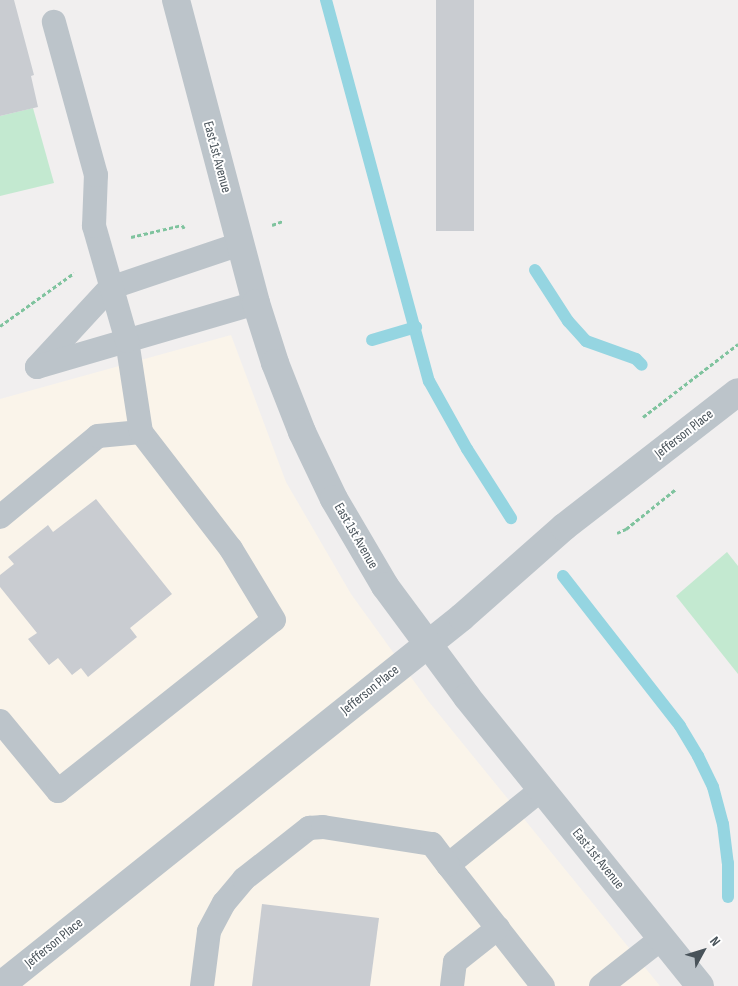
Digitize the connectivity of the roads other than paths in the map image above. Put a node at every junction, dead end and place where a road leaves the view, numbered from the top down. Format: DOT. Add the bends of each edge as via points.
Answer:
graph roads {
  1 [pos="176,0"];
  2 [pos="54,22"];
  3 [pos="240,244"];
  4 [pos="110,288"];
  5 [pos="256,303"];
  6 [pos="127,341"];
  7 [pos="738,392"];
  8 [pos="141,432"];
  9 [pos="0,517"];
  10 [pos="428,644"];
  11 [pos="0,721"];
  12 [pos="542,789"];
  13 [pos="448,865"];
  14 [pos="498,928"];
  15 [pos="662,938"];
  16 [pos="0,986"];
  17 [pos="202,986"];
  18 [pos="452,986"];
  19 [pos="543,986"];
  20 [pos="601,986"];
  21 [pos="700,986"];
  1 -- 3 [label="street, East 1st Avenue"];
  2 -- 4 [label="lane" via="96,175 94,226"];
  3 -- 4 [label="lane"];
  3 -- 5 [label="street, East 1st Avenue"];
  4 -- 6 [label="lane"];
  4 -- 6 [label="lane" via="37,368"];
  5 -- 6 [label="lane"];
  5 -- 10 [label="street, East 1st Avenue" via="302,432 334,499 385,586"];
  6 -- 8 [label="lane"];
  7 -- 10 [label="street, Jefferson Place" via="564,527"];
  8 -- 9 [label="lane" via="98,436"];
  8 -- 11 [label="lane" via="231,549 274,620 58,791"];
  10 -- 12 [label="street, East 1st Avenue"];
  10 -- 16 [label="street, Jefferson Place"];
  12 -- 13 [label="lane"];
  12 -- 15 [label="street, East 1st Avenue"];
  13 -- 14 [label="lane"];
  13 -- 17 [label="lane" via="432,844 323,827 309,828 244,879 224,903 209,932"];
  14 -- 18 [label="lane" via="455,962"];
  14 -- 19 [label="lane"];
  15 -- 20 [label="lane"];
  15 -- 21 [label="street, East 1st Avenue"];
}
